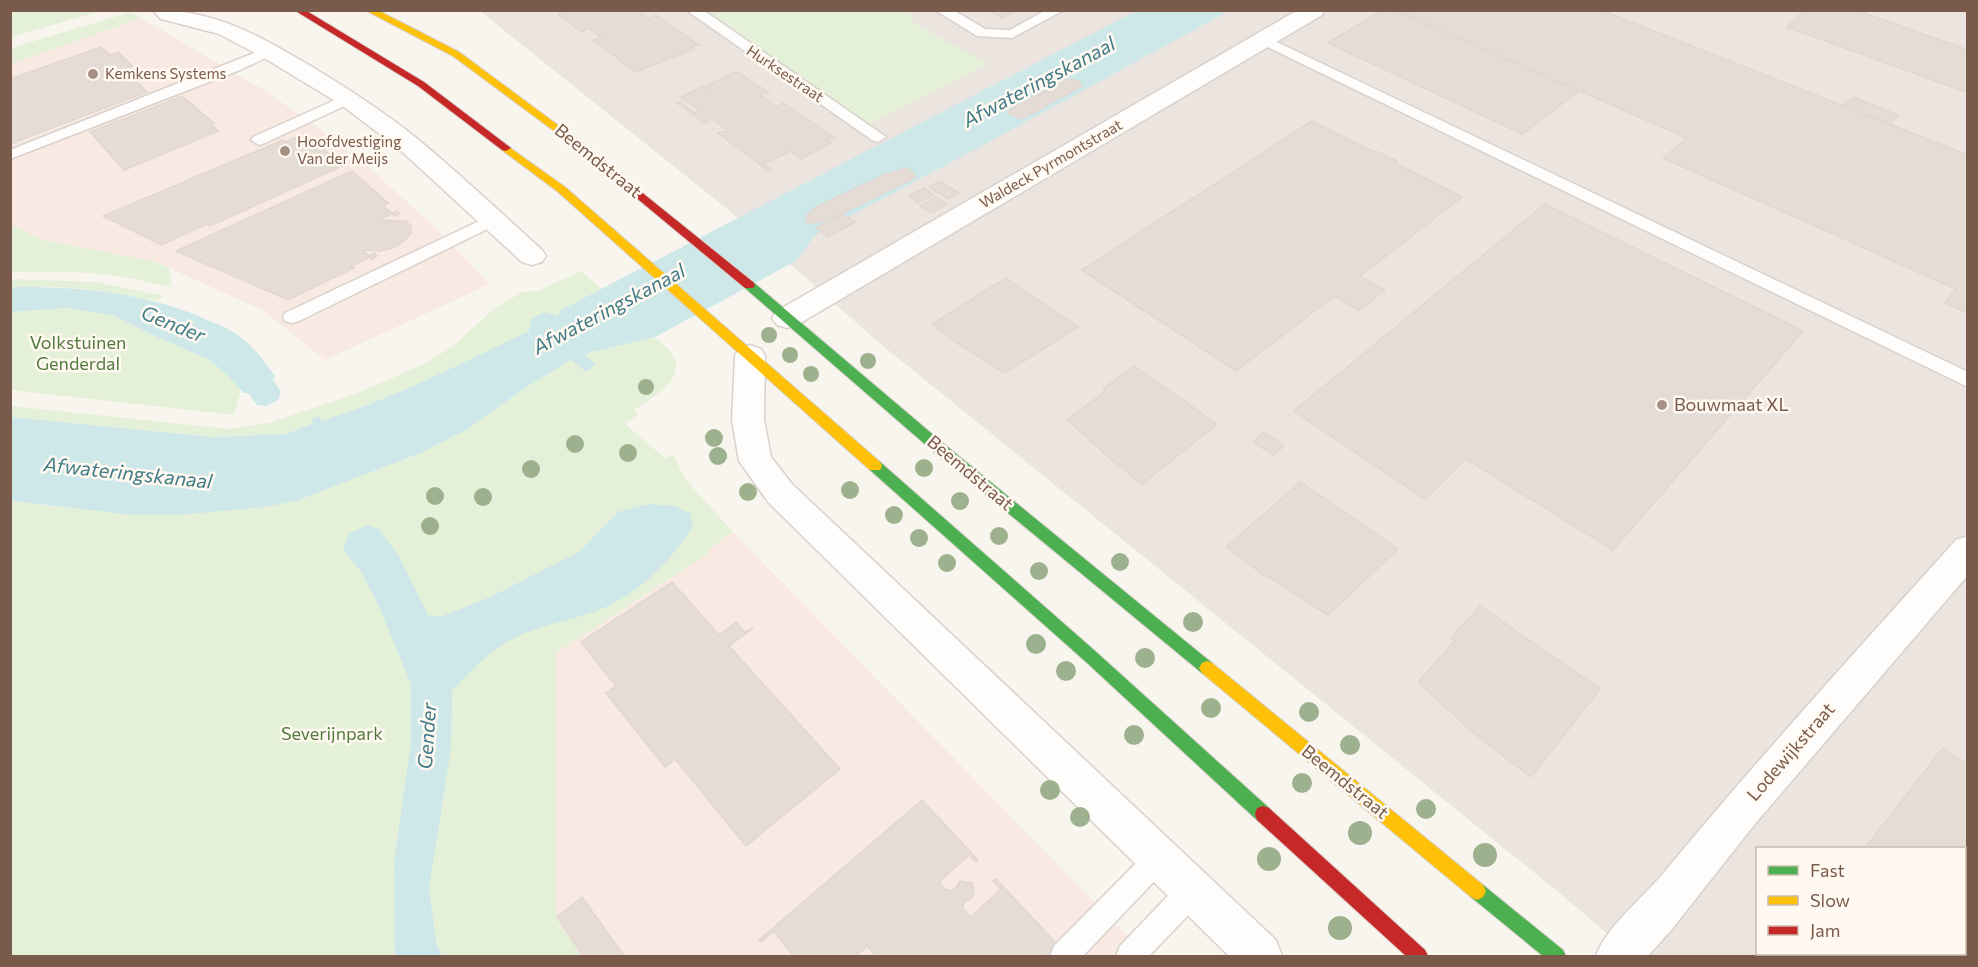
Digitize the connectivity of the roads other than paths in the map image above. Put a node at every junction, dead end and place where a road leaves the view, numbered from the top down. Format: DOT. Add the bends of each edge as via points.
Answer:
graph roads {
  1 [pos="162,10"];
  2 [pos="298,10"];
  3 [pos="369,10"];
  4 [pos="693,10"];
  5 [pos="942,10"];
  6 [pos="1057,10"];
  7 [pos="1314,10"];
  8 [pos="1264,40"];
  9 [pos="269,51"];
  10 [pos="348,99"];
  11 [pos="878,137"];
  12 [pos="259,140"];
  13 [pos="12,155"];
  14 [pos="494,219"];
  15 [pos="532,256"];
  16 [pos="292,317"];
  17 [pos="787,318"];
  18 [pos="750,356"];
  19 [pos="1968,380"];
  20 [pos="1968,550"];
  21 [pos="1158,860"];
  22 [pos="1191,892"];
  23 [pos="1064,957"];
  24 [pos="1130,957"];
  25 [pos="1260,957"];
  26 [pos="1419,957"];
  27 [pos="1557,957"];
  28 [pos="1618,957"];
  1 -- 9 [label="street" via="226,29"];
  2 -- 18 [label="main road" via="421,84 561,189"];
  3 -- 17 [label="main road, Beemdstraat" via="456,54 551,122"];
  4 -- 11 [label="lane, Hurksestraat"];
  5 -- 6 [label="lane" via="982,33 1012,33"];
  7 -- 8 [label="street, Waldeck Pyrmontstraat"];
  8 -- 17 [label="street, Waldeck Pyrmontstraat"];
  8 -- 19 [label="lane"];
  9 -- 10 [label="street"];
  9 -- 13 [label="lane"];
  10 -- 12 [label="lane"];
  10 -- 14 [label="street" via="406,142"];
  14 -- 15 [label="street"];
  14 -- 16 [label="lane"];
  17 -- 27 [label="main road, Beemdstraat"];
  18 -- 21 [label="street" via="748,420 755,461 780,493"];
  18 -- 26 [label="main road" via="1090,656"];
  20 -- 28 [label="street, Lodewijkstraat"];
  21 -- 22 [label="street"];
  21 -- 23 [label="lane"];
  22 -- 24 [label="lane"];
  22 -- 25 [label="street"];
}
